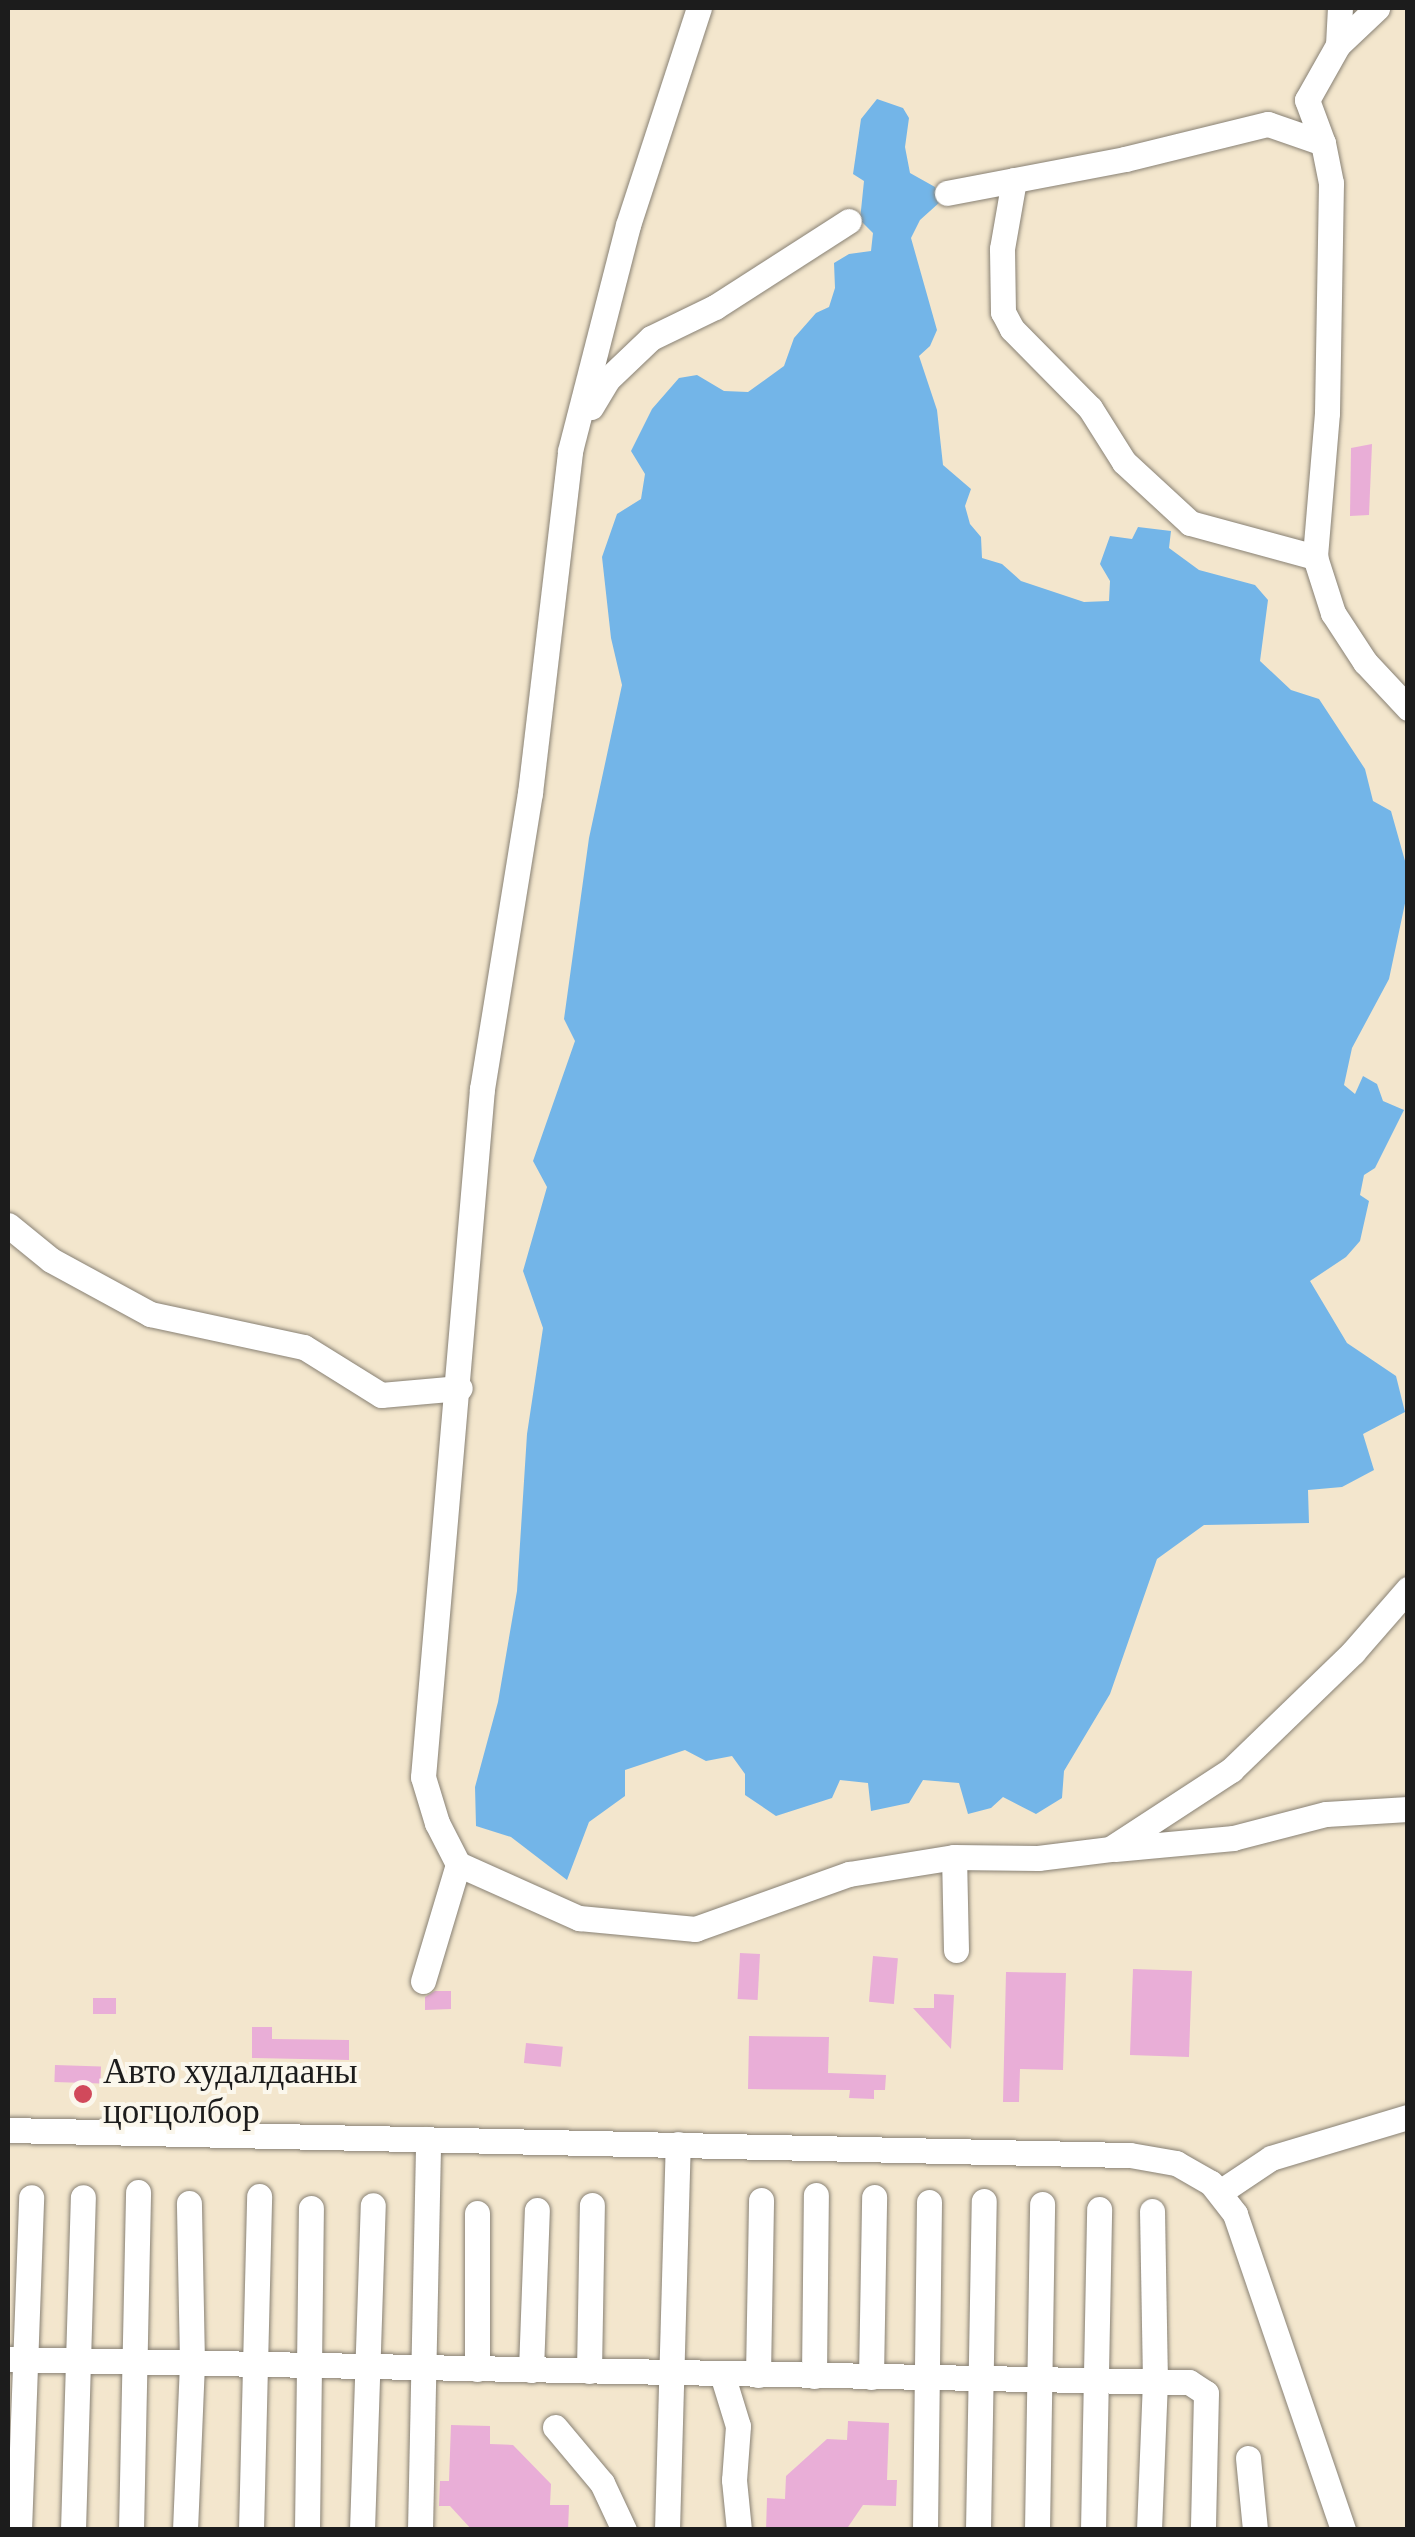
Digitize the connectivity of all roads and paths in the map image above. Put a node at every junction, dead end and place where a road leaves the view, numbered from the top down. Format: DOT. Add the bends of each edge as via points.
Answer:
graph roads {
  1 [pos="699,8"];
  2 [pos="1340,8"];
  3 [pos="1377,8"];
  4 [pos="1338,45"];
  5 [pos="1308,100"];
  6 [pos="1268,124"];
  7 [pos="1323,143"];
  8 [pos="1014,180"];
  9 [pos="947,194"];
  10 [pos="848,220"];
  11 [pos="576,433"];
  12 [pos="1315,557"];
  13 [pos="1408,708"];
  14 [pos="8,1226"];
  15 [pos="460,1388"];
  16 [pos="1408,1589"];
  17 [pos="1408,1809"];
  18 [pos="1110,1849"];
  19 [pos="954,1856"];
  20 [pos="458,1864"];
  21 [pos="956,1950"];
  22 [pos="422,1981"];
  23 [pos="1408,2117"];
  24 [pos="8,2130"];
  25 [pos="428,2139"];
  26 [pos="678,2144"];
  27 [pos="138,2192"];
  28 [pos="1220,2192"];
  29 [pos="816,2195"];
  30 [pos="30,2196"];
  31 [pos="259,2196"];
  32 [pos="83,2197"];
  33 [pos="874,2197"];
  34 [pos="761,2200"];
  35 [pos="984,2201"];
  36 [pos="930,2202"];
  37 [pos="189,2203"];
  38 [pos="1042,2204"];
  39 [pos="373,2205"];
  40 [pos="592,2205"];
  41 [pos="311,2208"];
  42 [pos="1100,2209"];
  43 [pos="537,2210"];
  44 [pos="1152,2211"];
  45 [pos="477,2214"];
  46 [pos="15,2359"];
  47 [pos="77,2359"];
  48 [pos="132,2362"];
  49 [pos="192,2362"];
  50 [pos="252,2365"];
  51 [pos="310,2366"];
  52 [pos="366,2367"];
  53 [pos="424,2368"];
  54 [pos="478,2369"];
  55 [pos="531,2370"];
  56 [pos="589,2371"];
  57 [pos="671,2373"];
  58 [pos="722,2374"];
  59 [pos="758,2375"];
  60 [pos="814,2376"];
  61 [pos="871,2377"];
  62 [pos="927,2378"];
  63 [pos="981,2379"];
  64 [pos="1039,2380"];
  65 [pos="1098,2381"];
  66 [pos="1155,2382"];
  67 [pos="555,2427"];
  68 [pos="1248,2458"];
  69 [pos="18,2530"];
  70 [pos="73,2530"];
  71 [pos="131,2530"];
  72 [pos="185,2530"];
  73 [pos="250,2530"];
  74 [pos="307,2530"];
  75 [pos="362,2530"];
  76 [pos="420,2530"];
  77 [pos="624,2530"];
  78 [pos="667,2530"];
  79 [pos="739,2530"];
  80 [pos="925,2530"];
  81 [pos="978,2530"];
  82 [pos="1037,2530"];
  83 [pos="1093,2530"];
  84 [pos="1150,2530"];
  85 [pos="1203,2530"];
  86 [pos="1255,2530"];
  87 [pos="1344,2530"];
  1 -- 11 [label="street" via="628,224"];
  2 -- 4 [label="street"];
  3 -- 4 [label="street"];
  4 -- 5 [label="street"];
  5 -- 6 [label="street"];
  5 -- 7 [label="street"];
  6 -- 7 [label="street"];
  6 -- 8 [label="street"];
  7 -- 12 [label="street" via="1331,183 1328,414"];
  8 -- 9 [label="street"];
  8 -- 12 [label="street" via="1002,250 1003,312 1012,328 1090,408 1136,475 1190,523"];
  10 -- 11 [label="street" via="715,307 652,338 608,379"];
  11 -- 15 [label="street" via="530,793 482,1089"];
  12 -- 13 [label="street" via="1334,613 1365,662"];
  14 -- 15 [label="street" via="51,1260 150,1314 304,1348 381,1395"];
  15 -- 20 [label="street" via="424,1777"];
  16 -- 18 [label="street" via="1231,1770"];
  17 -- 18 [label="street" via="1326,1814 1233,1838"];
  18 -- 19 [label="street" via="1038,1858"];
  19 -- 20 [label="street" via="849,1874 695,1929 579,1918"];
  19 -- 21 [label="street"];
  20 -- 22 [label="street"];
  23 -- 28 [label="street" via="1271,2158"];
  24 -- 25 [label="street"];
  25 -- 26 [label="street"];
  25 -- 53 [label="street"];
  26 -- 28 [label="street" via="1148,2156 1190,2168"];
  26 -- 57 [label="street"];
  27 -- 48 [label="street"];
  28 -- 87 [label="street" via="1248,2247"];
  29 -- 60 [label="street"];
  30 -- 46 [label="street"];
  31 -- 50 [label="street"];
  32 -- 47 [label="street"];
  33 -- 61 [label="street"];
  34 -- 59 [label="street"];
  35 -- 63 [label="street"];
  36 -- 62 [label="street"];
  37 -- 49 [label="street"];
  38 -- 64 [label="street"];
  39 -- 52 [label="street"];
  40 -- 56 [label="street"];
  41 -- 51 [label="street"];
  42 -- 65 [label="street"];
  43 -- 55 [label="street"];
  44 -- 66 [label="street"];
  45 -- 54 [label="street"];
  46 -- 47 [label="street"];
  46 -- 69 [label="street"];
  47 -- 48 [label="street"];
  47 -- 70 [label="street"];
  48 -- 49 [label="street"];
  48 -- 71 [label="street"];
  49 -- 50 [label="street"];
  49 -- 72 [label="street"];
  50 -- 51 [label="street"];
  50 -- 73 [label="street"];
  51 -- 52 [label="street"];
  51 -- 74 [label="street"];
  52 -- 53 [label="street"];
  52 -- 75 [label="street"];
  53 -- 54 [label="street"];
  53 -- 76 [label="street"];
  54 -- 55 [label="street"];
  55 -- 56 [label="street"];
  56 -- 57 [label="street"];
  57 -- 58 [label="street"];
  57 -- 78 [label="street"];
  58 -- 59 [label="street"];
  58 -- 79 [label="street" via="738,2426"];
  59 -- 60 [label="street"];
  60 -- 61 [label="street"];
  61 -- 62 [label="street"];
  62 -- 63 [label="street"];
  62 -- 80 [label="street"];
  63 -- 64 [label="street"];
  63 -- 81 [label="street"];
  64 -- 65 [label="street"];
  64 -- 82 [label="street"];
  65 -- 66 [label="street"];
  65 -- 83 [label="street"];
  66 -- 84 [label="street"];
  66 -- 85 [label="street" via="1190,2382 1206,2393"];
  67 -- 77 [label="street" via="602,2483"];
  68 -- 86 [label="street"];
}
